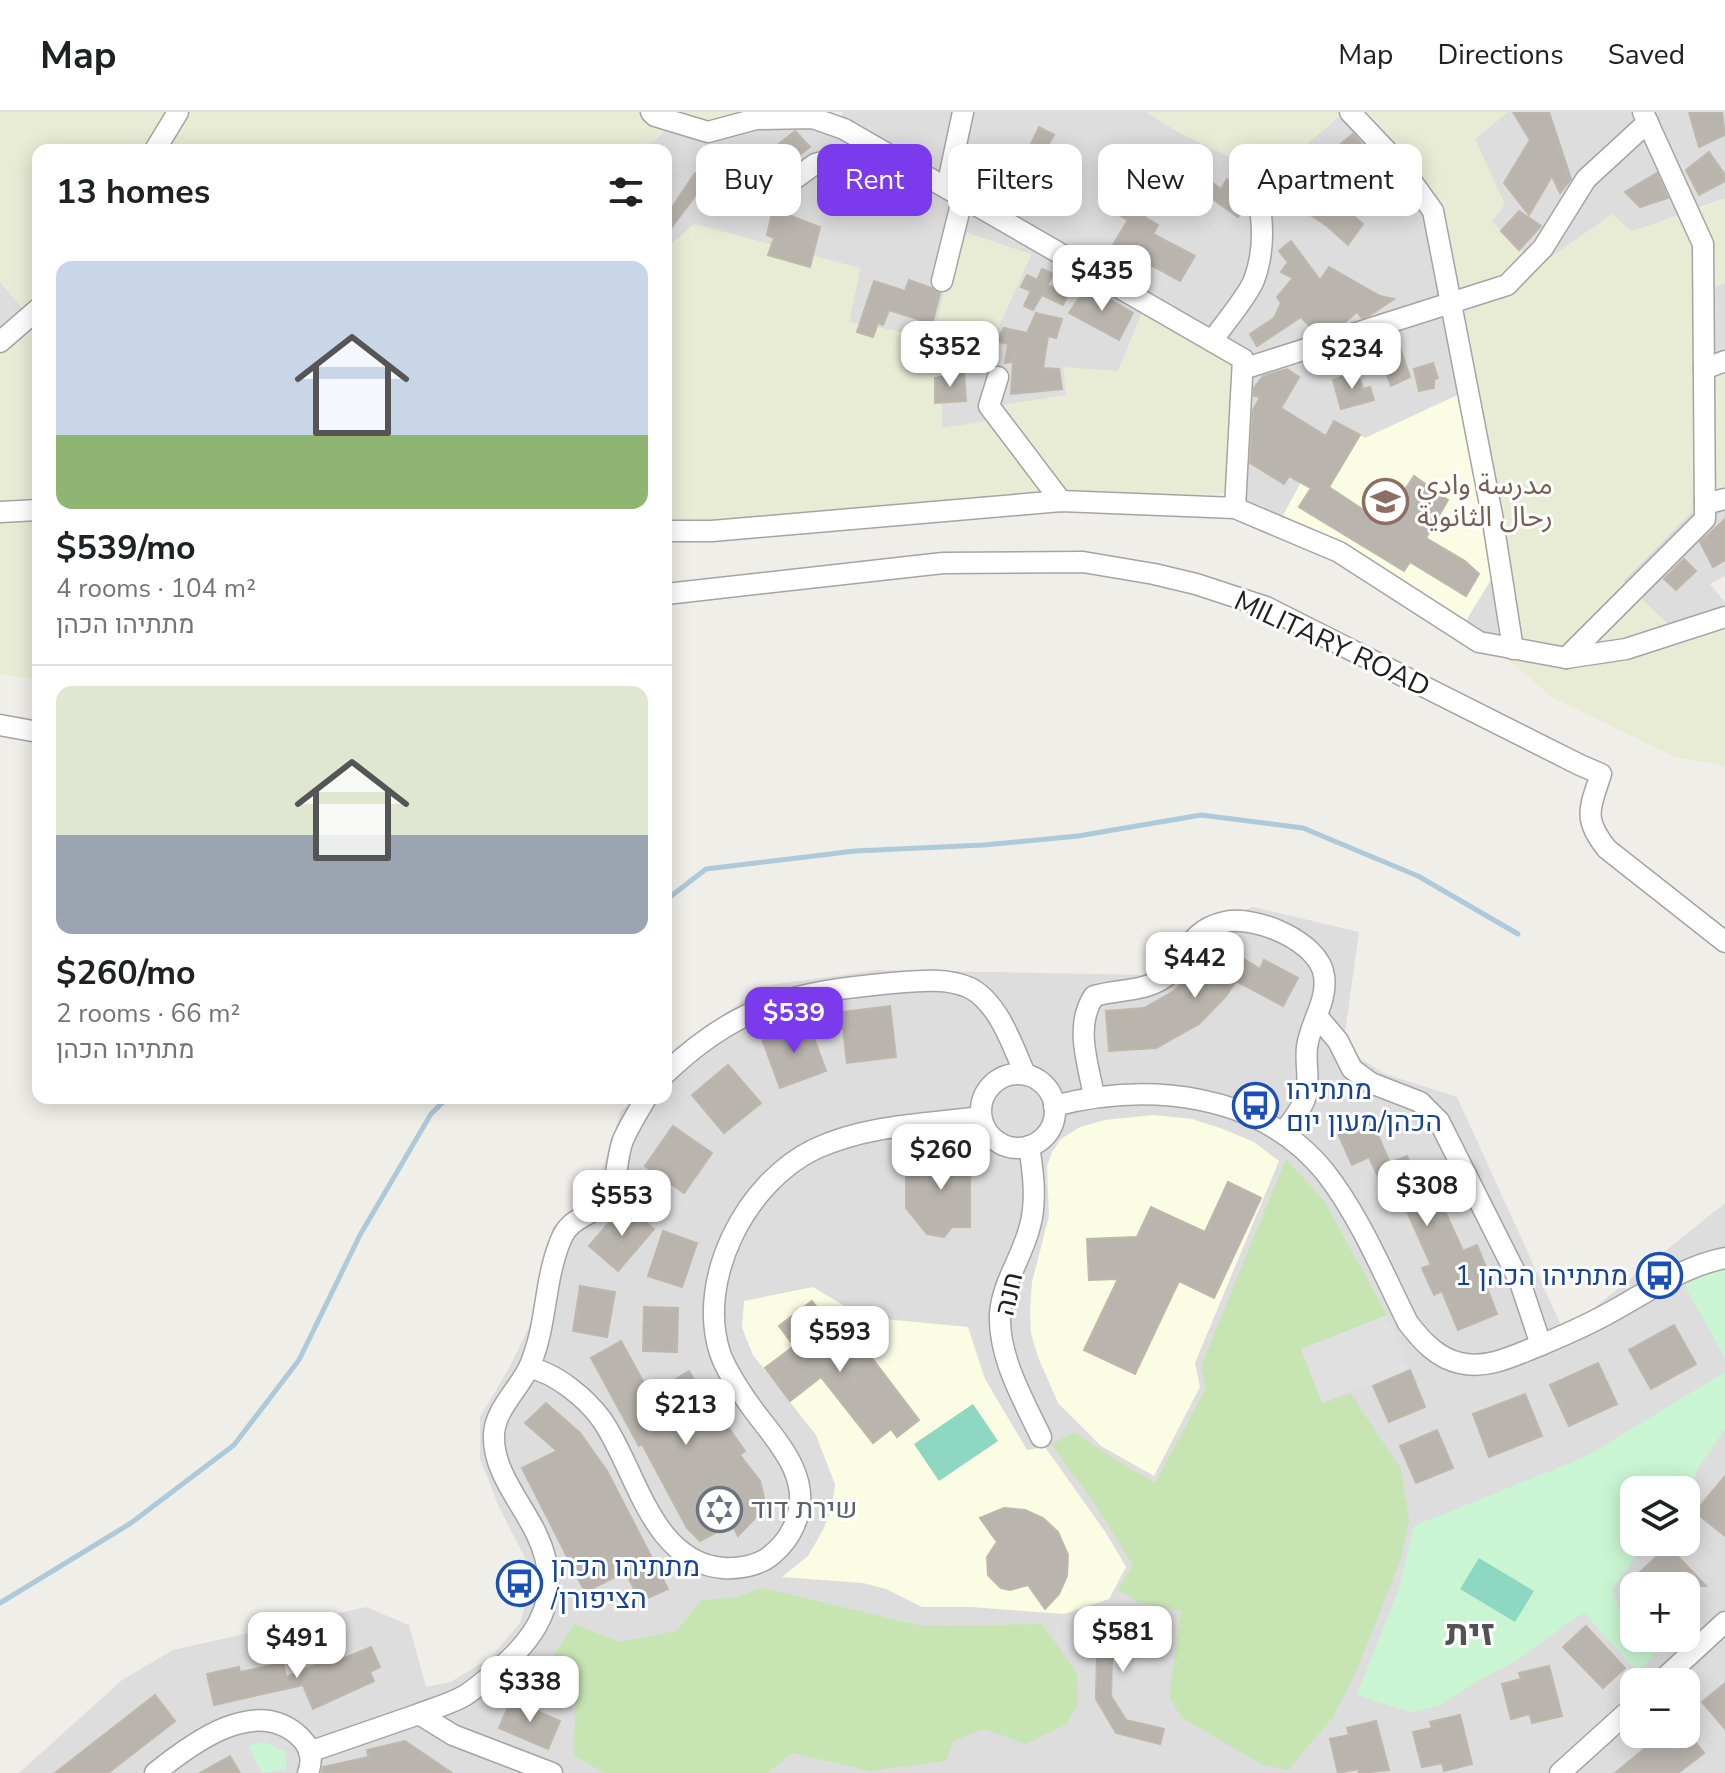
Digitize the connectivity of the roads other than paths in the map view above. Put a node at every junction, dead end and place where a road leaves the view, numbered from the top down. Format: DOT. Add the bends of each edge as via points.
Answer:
graph roads {
  1 [pos="178,112"];
  2 [pos="651,112"];
  3 [pos="963,112"];
  4 [pos="1350,112"];
  5 [pos="1645,117"];
  6 [pos="159,144"];
  7 [pos="870,144"];
  8 [pos="960,144"];
  9 [pos="951,216"];
  10 [pos="996,216"];
  11 [pos="1262,216"];
  12 [pos="942,281"];
  13 [pos="1451,301"];
  14 [pos="32,314"];
  15 [pos="1212,341"];
  16 [pos="0,342"];
  17 [pos="1725,361"];
  18 [pos="1243,369"];
  19 [pos="1704,369"];
  20 [pos="998,377"];
  21 [pos="1061,501"];
  22 [pos="1715,502"];
  23 [pos="1235,508"];
  24 [pos="32,510"];
  25 [pos="0,512"];
  26 [pos="672,531"];
  27 [pos="672,593"];
  28 [pos="1725,617"];
  29 [pos="1513,649"];
  30 [pos="1566,658"];
  31 [pos="0,725"];
  32 [pos="32,731"];
  33 [pos="1725,942"];
  34 [pos="1317,1016"];
  35 [pos="672,1067"];
  36 [pos="1025,1074"];
  37 [pos="1094,1096"];
  38 [pos="643,1104"];
  39 [pos="1054,1106"];
  40 [pos="981,1117"];
  41 [pos="1284,1132"];
  42 [pos="1029,1146"];
  43 [pos="1725,1241"];
  44 [pos="1725,1258"];
  45 [pos="1688,1270"];
  46 [pos="1541,1345"];
  47 [pos="529,1368"];
  48 [pos="1041,1437"];
  49 [pos="1725,1622"];
  50 [pos="1675,1668"];
  51 [pos="419,1714"];
  52 [pos="1620,1719"];
  53 [pos="309,1763"];
  54 [pos="155,1773"];
  55 [pos="552,1773"];
  56 [pos="1560,1773"];
  1 -- 6 [label="street"];
  2 -- 7 [label="street" via="708,132 756,119 813,118"];
  3 -- 8 [label="street"];
  4 -- 13 [label="street" via="1400,165 1433,211"];
  5 -- 13 [label="street" via="1586,179 1543,248 1507,285"];
  5 -- 19 [label="street" via="1703,244"];
  9 -- 12 [label="street"];
  10 -- 15 [label="street"];
  11 -- 15 [label="street" via="1254,281"];
  13 -- 18 [label="street"];
  13 -- 29 [label="street"];
  14 -- 16 [label="street"];
  15 -- 18 [label="street" via="1243,359"];
  17 -- 19 [label="street"];
  18 -- 23 [label="street"];
  19 -- 22 [label="street"];
  20 -- 21 [label="street" via="989,406"];
  21 -- 23 [label="street"];
  21 -- 26 [label="street"];
  22 -- 30 [label="street" via="1705,519"];
  23 -- 29 [label="street" via="1339,552 1479,642"];
  24 -- 25 [label="street"];
  27 -- 33 [label="street, MILITARY ROAD" via="943,563 1083,562 1196,584 1266,607 1601,774 1591,806 1593,832 1607,849"];
  28 -- 30 [label="street" via="1626,649"];
  29 -- 30 [label="street"];
  31 -- 32 [label="street"];
  34 -- 37 [label="street" via="1324,972 1309,951 1288,935 1256,923 1214,924 1197,935 1167,976 1094,996 1083,1020"];
  34 -- 41 [label="street" via="1307,1045 1305,1098"];
  34 -- 46 [label="street" via="1352,1069 1371,1083 1420,1102 1439,1121 1520,1282"];
  35 -- 36 [label="street" via="717,1031 769,1003 913,981 958,984 983,998"];
  36 -- 39 [label="street" via="1039,1080"];
  36 -- 40 [label="street" via="1001,1077 987,1089"];
  37 -- 39 [label="street"];
  37 -- 41 [label="street" via="1182,1096 1255,1117"];
  38 -- 47 [label="street" via="622,1142 609,1197 570,1223 561,1238"];
  39 -- 42 [label="street" via="1050,1130"];
  40 -- 42 [label="street" via="994,1139"];
  40 -- 47 [label="street" via="867,1132 813,1150 774,1180 736,1228 717,1279 720,1353 731,1377 790,1459 801,1495 786,1540 762,1562 711,1567 679,1550 652,1516 602,1420 554,1378"];
  41 -- 46 [label="street" via="1326,1173 1408,1323 1434,1351 1474,1365"];
  42 -- 48 [label="street, חנה" via="1030,1227 1000,1316 1009,1363"];
  43 -- 45 [label="street"];
  44 -- 45 [label="street"];
  45 -- 46 [label="street"];
  47 -- 51 [label="street" via="493,1432 502,1472 545,1555 550,1596 542,1618 515,1656 465,1696"];
  49 -- 50 [label="street"];
  51 -- 53 [label="street"];
  51 -- 55 [label="street" via="453,1735"];
  52 -- 56 [label="street"];
  53 -- 54 [label="street" via="307,1744 285,1726 235,1724 200,1740"];
}
